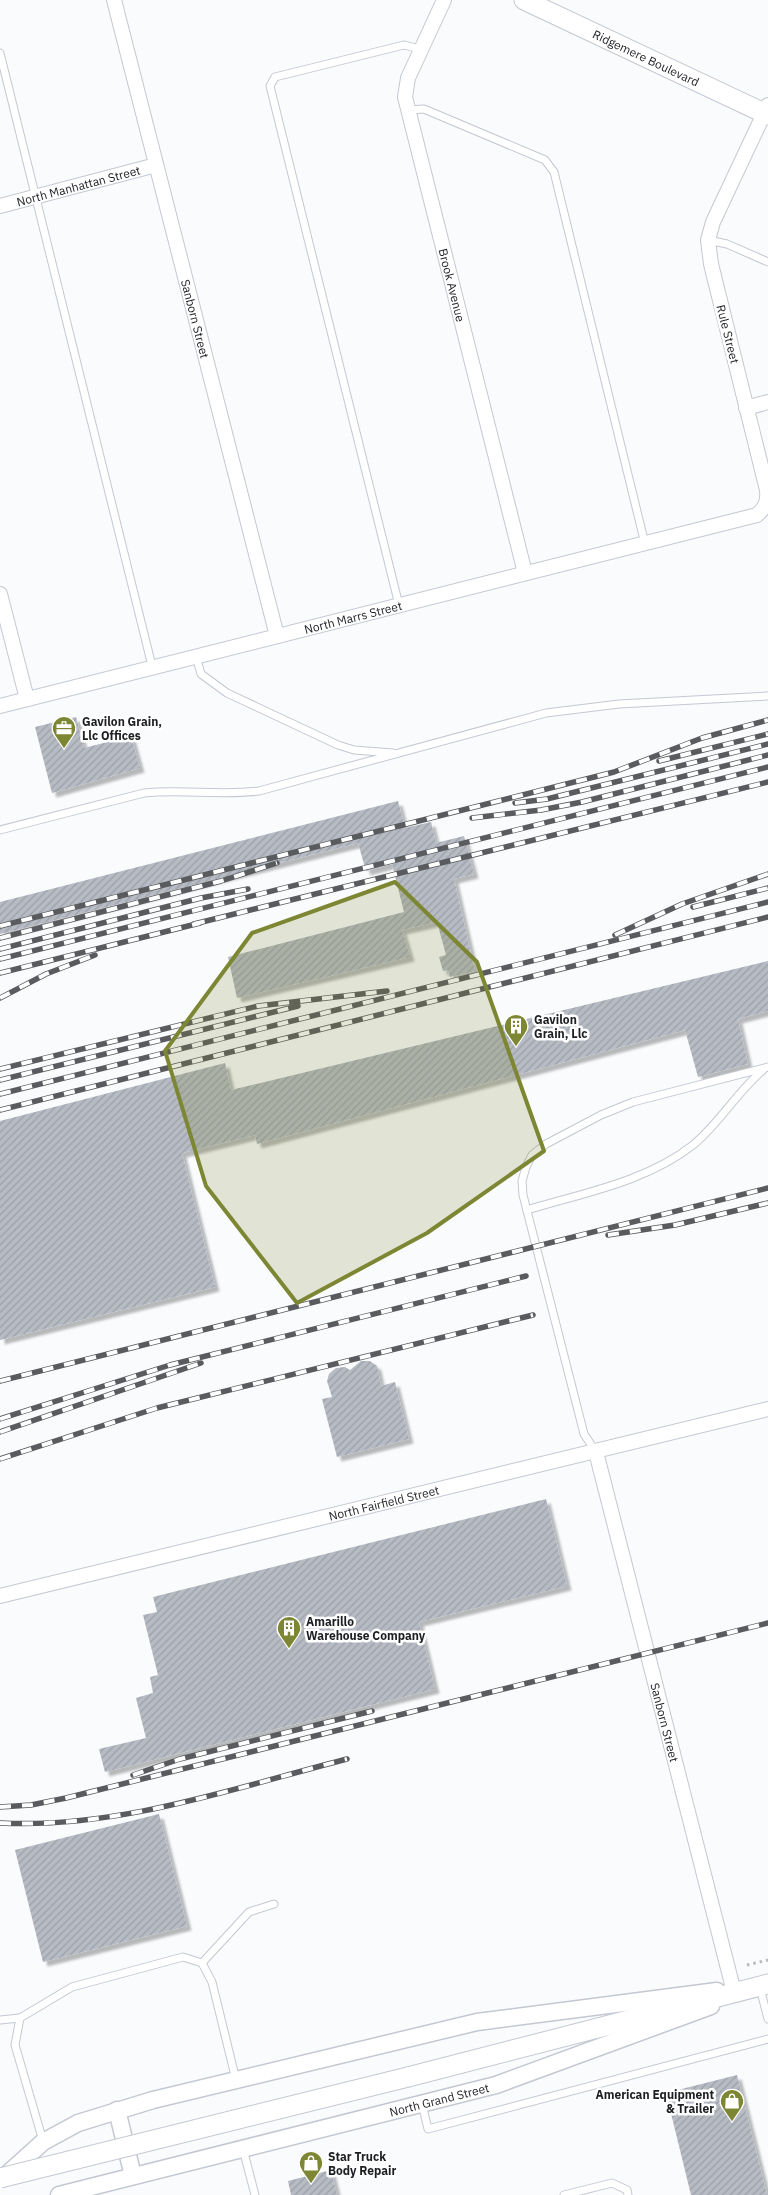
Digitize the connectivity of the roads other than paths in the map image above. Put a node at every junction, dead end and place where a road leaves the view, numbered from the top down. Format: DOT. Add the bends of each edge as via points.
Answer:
graph roads {
  1 [pos="114,0"];
  2 [pos="444,0"];
  3 [pos="524,0"];
  4 [pos="420,49"];
  5 [pos="0,53"];
  6 [pos="408,110"];
  7 [pos="767,111"];
  8 [pos="156,165"];
  9 [pos="35,197"];
  10 [pos="0,206"];
  11 [pos="708,240"];
  12 [pos="768,262"];
  13 [pos="768,402"];
  14 [pos="746,408"];
  15 [pos="705,529"];
  16 [pos="644,544"];
  17 [pos="525,573"];
  18 [pos="0,594"];
  19 [pos="399,605"];
  20 [pos="276,636"];
  21 [pos="195,656"];
  22 [pos="152,666"];
  23 [pos="768,696"];
  24 [pos="27,699"];
  25 [pos="0,706"];
  26 [pos="401,753"];
  27 [pos="0,830"];
  28 [pos="766,1067"];
  29 [pos="527,1210"];
  30 [pos="768,1409"];
  31 [pos="596,1452"];
  32 [pos="0,1596"];
  33 [pos="274,1904"];
  34 [pos="202,1963"];
  35 [pos="764,1985"];
  36 [pos="734,1992"];
  37 [pos="20,2018"];
  38 [pos="768,2019"];
  39 [pos="0,2020"];
  40 [pos="768,2039"];
  41 [pos="236,2080"];
  42 [pos="422,2104"];
  43 [pos="117,2110"];
  44 [pos="43,2142"];
  45 [pos="243,2149"];
  46 [pos="133,2176"];
  47 [pos="0,2179"];
  48 [pos="58,2195"];
  49 [pos="255,2195"];
  50 [pos="564,2195"];
  51 [pos="628,2195"];
  1 -- 8 [label="street, Sanborn Street"];
  2 -- 4 [label="street, Brook Avenue"];
  3 -- 7 [label="main road, Ridgemere Boulevard"];
  4 -- 6 [label="street, Brook Avenue" via="406,87"];
  4 -- 19 [label="lane" via="404,45 275,77 270,86"];
  5 -- 9 [label="lane"];
  6 -- 16 [label="lane" via="424,109 545,160 554,172"];
  6 -- 17 [label="street, Brook Avenue"];
  7 -- 11 [label="street, Rule Street" via="713,222"];
  8 -- 9 [label="street, North Manhattan Street"];
  8 -- 20 [label="street, Sanborn Street"];
  9 -- 10 [label="street, North Manhattan Street"];
  9 -- 22 [label="lane"];
  11 -- 12 [label="lane" via="727,244"];
  11 -- 14 [label="street, Rule Street"];
  13 -- 14 [label="street"];
  14 -- 15 [label="street, Rule Street" via="768,500 757,515"];
  15 -- 16 [label="street, North Marrs Street"];
  16 -- 17 [label="street, North Marrs Street"];
  17 -- 19 [label="street, North Marrs Street"];
  18 -- 24 [label="street"];
  19 -- 20 [label="street, North Marrs Street"];
  20 -- 21 [label="street, North Marrs Street"];
  21 -- 22 [label="street, North Marrs Street"];
  21 -- 26 [label="lane" via="201,674 235,697 354,750"];
  22 -- 24 [label="street, North Marrs Street"];
  23 -- 26 [label="lane" via="619,704 546,713"];
  24 -- 25 [label="street, North Marrs Street"];
  26 -- 27 [label="lane" via="259,791 229,795 144,793"];
  28 -- 29 [label="lane" via="736,1094 694,1144 661,1167"];
  28 -- 29 [label="lane" via="643,1099 546,1144 532,1156 526,1167 522,1181"];
  29 -- 31 [label="lane" via="584,1434"];
  30 -- 31 [label="street, North Fairfield Street"];
  31 -- 32 [label="street, North Fairfield Street"];
  31 -- 36 [label="street, Sanborn Street"];
  33 -- 34 [label="lane" via="249,1912"];
  34 -- 37 [label="lane" via="183,1957 72,1987"];
  34 -- 41 [label="lane" via="212,1982"];
  35 -- 36 [label="main road, North Grand Street"];
  35 -- 38 [label="lane"];
  36 -- 41 [label="street, North Grand Street" via="712,1991 477,2022"];
  36 -- 42 [label="street, North Grand Street" via="717,2004 496,2085"];
  36 -- 47 [label="main road, North Grand Street, bridge"];
  37 -- 39 [label="lane"];
  37 -- 44 [label="lane" via="15,2045"];
  40 -- 42 [label="lane" via="428,2129"];
  41 -- 43 [label="street, North Grand Street"];
  42 -- 45 [label="street, North Grand Street" via="416,2099 396,2111"];
  43 -- 44 [label="street, North Grand Street" via="78,2123"];
  43 -- 46 [label="street"];
  44 -- 47 [label="street, North Grand Street"];
  45 -- 46 [label="street, North Grand Street"];
  45 -- 49 [label="lane"];
  46 -- 48 [label="street, North Grand Street"];
  50 -- 51 [label="lane" via="612,2183 627,2190"];
}
